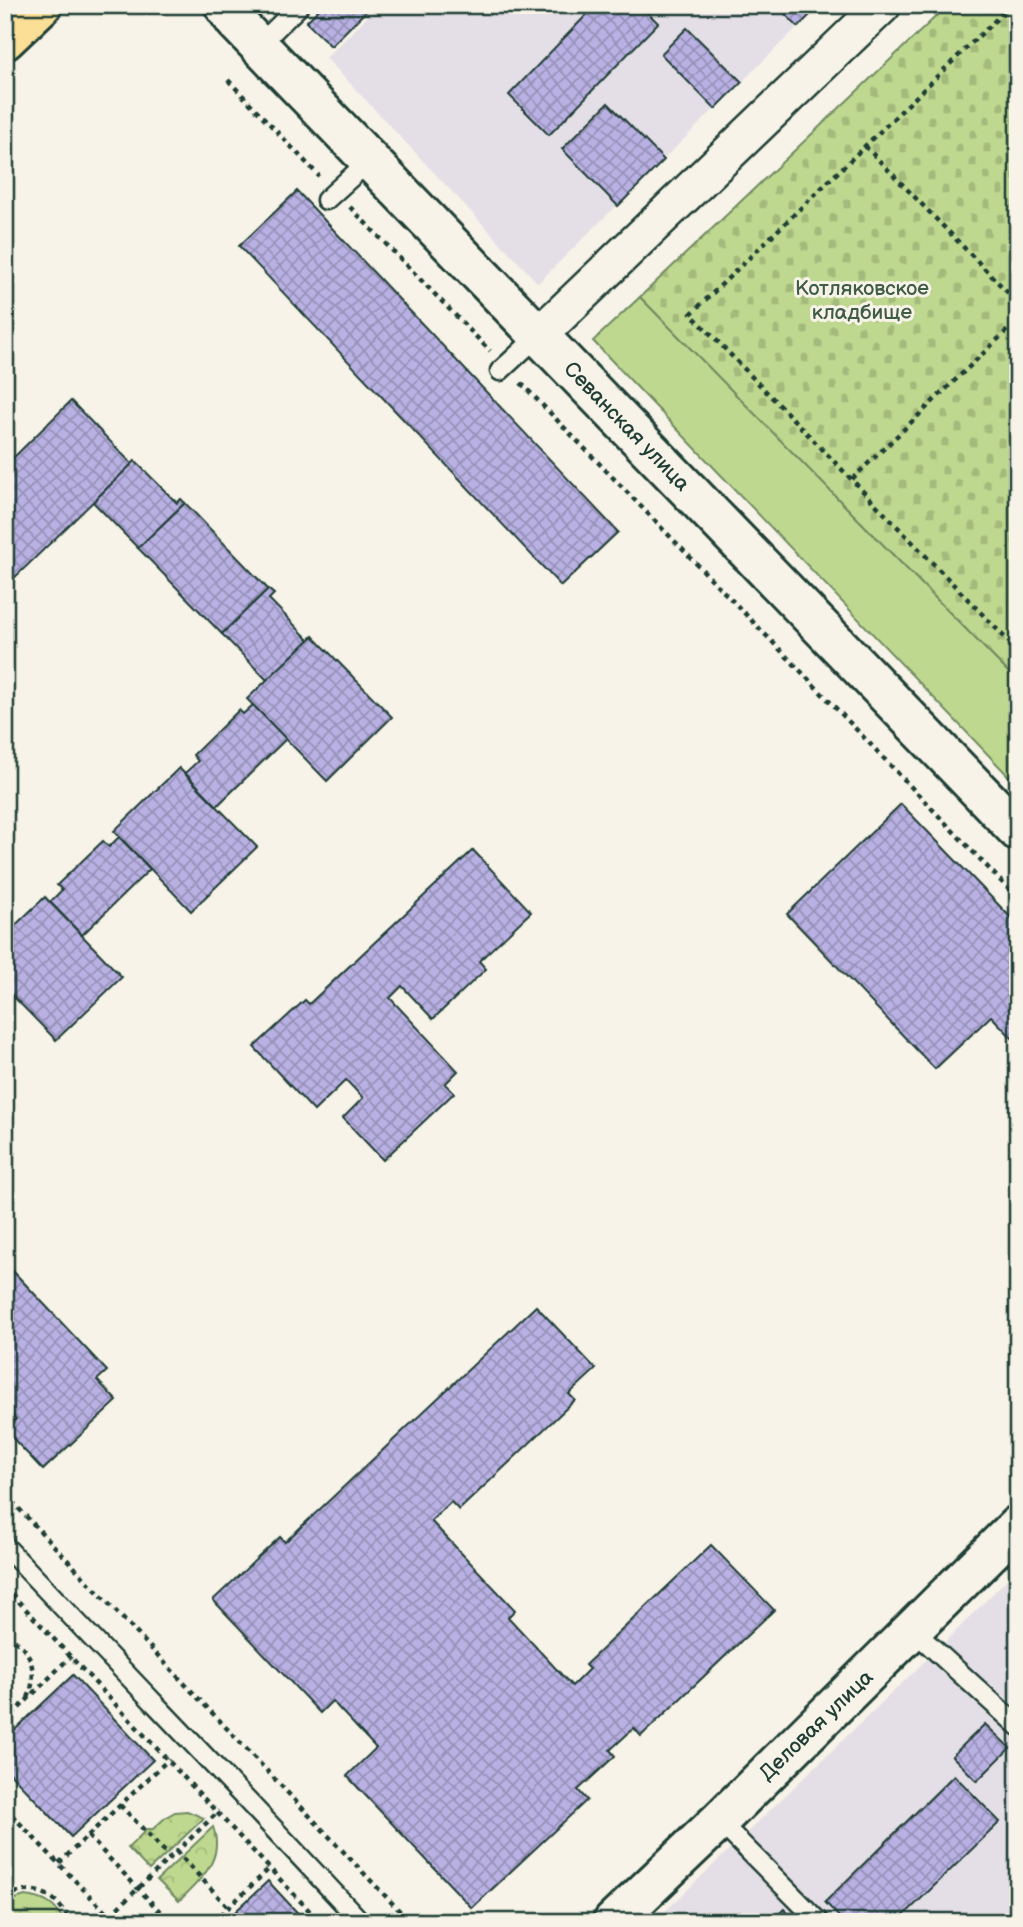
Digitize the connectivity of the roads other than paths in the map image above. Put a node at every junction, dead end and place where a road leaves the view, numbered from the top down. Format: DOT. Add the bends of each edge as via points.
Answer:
graph roads {
  1 [pos="42,5"];
  2 [pos="883,5"];
  3 [pos="298,7"];
  4 [pos="233,19"];
  5 [pos="5,40"];
  6 [pos="370,160"];
  7 [pos="330,196"];
  8 [pos="539,335"];
  9 [pos="503,369"];
  10 [pos="1018,831"];
  11 [pos="1018,1525"];
  12 [pos="5,1546"];
  13 [pos="913,1630"];
  14 [pos="1018,1726"];
  15 [pos="719,1821"];
  16 [pos="360,1922"];
  17 [pos="613,1922"];
  18 [pos="819,1922"];
  1 -- 5 [label="main road"];
  2 -- 8 [label="street"];
  3 -- 4 [label="lane"];
  4 -- 6 [label="street, Севанская улица"];
  6 -- 7 [label="lane"];
  6 -- 8 [label="street, Севанская улица"];
  8 -- 9 [label="lane"];
  8 -- 10 [label="street, Севанская улица"];
  11 -- 13 [label="street, Деловая улица"];
  12 -- 16 [label="lane"];
  13 -- 14 [label="lane"];
  13 -- 15 [label="street, Деловая улица"];
  15 -- 17 [label="street, Деловая улица"];
  15 -- 18 [label="lane"];
}
